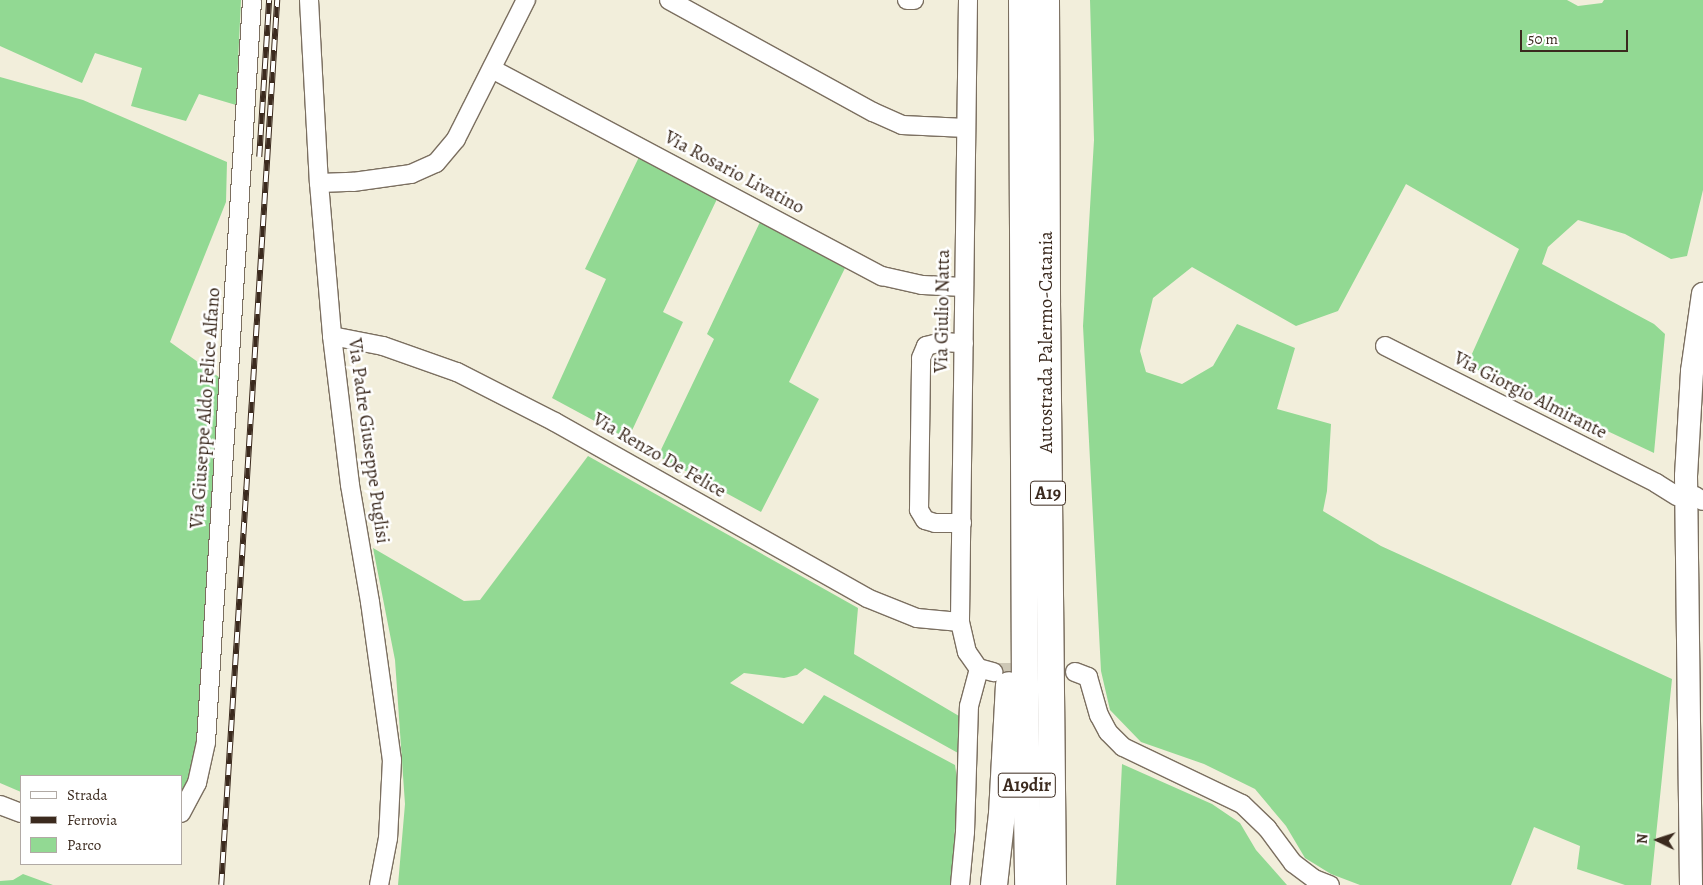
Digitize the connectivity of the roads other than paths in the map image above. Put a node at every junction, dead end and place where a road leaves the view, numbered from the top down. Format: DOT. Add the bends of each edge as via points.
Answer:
graph roads {
  1 [pos="252,0"];
  2 [pos="310,0"];
  3 [pos="526,0"];
  4 [pos="669,0"];
  5 [pos="898,0"];
  6 [pos="906,0"];
  7 [pos="914,0"];
  8 [pos="968,0"];
  9 [pos="1022,0"];
  10 [pos="1046,0"];
  11 [pos="492,69"];
  12 [pos="966,128"];
  13 [pos="319,183"];
  14 [pos="964,287"];
  15 [pos="1703,294"];
  16 [pos="1047,302"];
  17 [pos="332,336"];
  18 [pos="964,342"];
  19 [pos="1385,346"];
  20 [pos="1024,452"];
  21 [pos="1677,493"];
  22 [pos="962,523"];
  23 [pos="960,622"];
  24 [pos="1075,672"];
  25 [pos="1038,684"];
  26 [pos="0,805"];
  27 [pos="182,811"];
  28 [pos="20,813"];
  29 [pos="379,885"];
  30 [pos="960,885"];
  31 [pos="994,885"];
  32 [pos="1028,885"];
  33 [pos="1054,885"];
  34 [pos="1066,885"];
  35 [pos="1330,885"];
  36 [pos="1692,885"];
  1 -- 27 [label="street, Via Giuseppe Aldo Felice Alfano" via="206,742 197,783"];
  2 -- 13 [label="street, Via Padre Giuseppe Puglisi"];
  3 -- 11 [label="street"];
  4 -- 12 [label="street" via="872,112 902,125"];
  5 -- 6 [label="street"];
  6 -- 7 [label="street"];
  8 -- 12 [label="street, Via Giulio Natta"];
  9 -- 20 [label="highway, Autostrada Palermo-Catania / A19"];
  10 -- 16 [label="highway, Autostrada Palermo-Catania / A19"];
  11 -- 13 [label="street" via="456,140 436,164 411,174"];
  11 -- 14 [label="street, Via Rosario Livatino" via="882,276 922,285"];
  12 -- 14 [label="street, Via Giulio Natta"];
  13 -- 17 [label="street, Via Padre Giuseppe Puglisi"];
  14 -- 18 [label="street, Via Giulio Natta"];
  15 -- 36 [label="main road" via="1692,371 1686,476"];
  16 -- 25 [label="highway, Autostrada Palermo-Catania / A19"];
  16 -- 34 [label="highway"];
  17 -- 23 [label="street, Via Renzo De Felice" via="383,346 457,372 555,422 867,598 918,618"];
  17 -- 29 [label="street, Via Padre Giuseppe Puglisi" via="350,485 392,760 388,838"];
  18 -- 22 [label="street, Via Giulio Natta"];
  18 -- 22 [label="street" via="926,346 922,358 920,510 924,520"];
  19 -- 21 [label="street, Via Giorgio Almirante"];
  20 -- 25 [label="highway, Autostrada Palermo-Catania / A19"];
  20 -- 31 [label="highway" via="1012,561 1007,729"];
  22 -- 23 [label="street, Via Giulio Natta"];
  23 -- 30 [label="street, Via Giulio Natta" via="967,652 986,670 969,706"];
  24 -- 35 [label="street" via="1088,677 1099,715 1108,732 1123,747 1242,804 1267,828 1293,863 1314,879"];
  25 -- 32 [label="highway, A19dir"];
  25 -- 33 [label="highway, A19dir"];
  26 -- 28 [label="street"];
}
